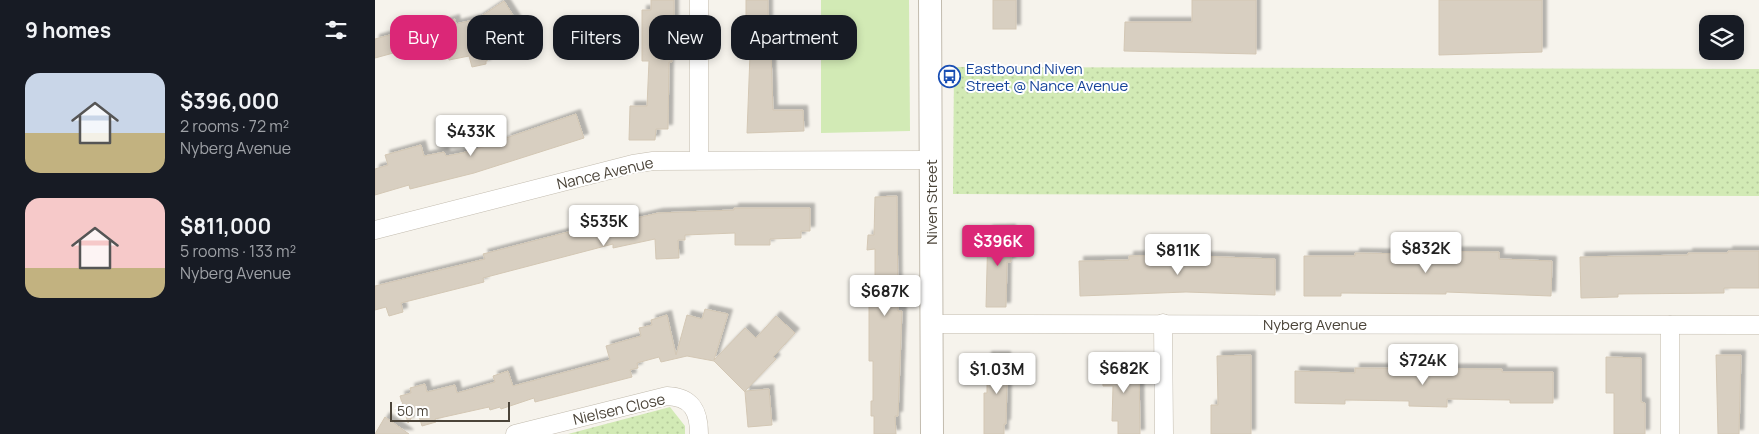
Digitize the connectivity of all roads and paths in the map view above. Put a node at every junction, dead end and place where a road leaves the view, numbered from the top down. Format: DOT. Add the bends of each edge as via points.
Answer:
graph roads {
  1 [pos="699,0"];
  2 [pos="930,0"];
  3 [pos="699,160"];
  4 [pos="931,160"];
  5 [pos="375,230"];
  6 [pos="1163,323"];
  7 [pos="931,324"];
  8 [pos="1669,325"];
  9 [pos="1759,325"];
  10 [pos="515,434"];
  11 [pos="699,434"];
  12 [pos="932,434"];
  13 [pos="1164,434"];
  14 [pos="1669,434"];
  1 -- 3 [label="street"];
  2 -- 4 [label="street, Niven Street"];
  3 -- 4 [label="street, Nance Avenue"];
  3 -- 5 [label="street, Nance Avenue" via="633,164"];
  4 -- 7 [label="street, Niven Street"];
  6 -- 7 [label="street, Nyberg Avenue"];
  6 -- 8 [label="street, Nyberg Avenue"];
  6 -- 13 [label="street"];
  7 -- 12 [label="street, Niven Street"];
  8 -- 9 [label="street, Nyberg Avenue"];
  8 -- 14 [label="street"];
  10 -- 11 [label="street, Nielsen Close" via="667,396 691,404 699,420"];
}
